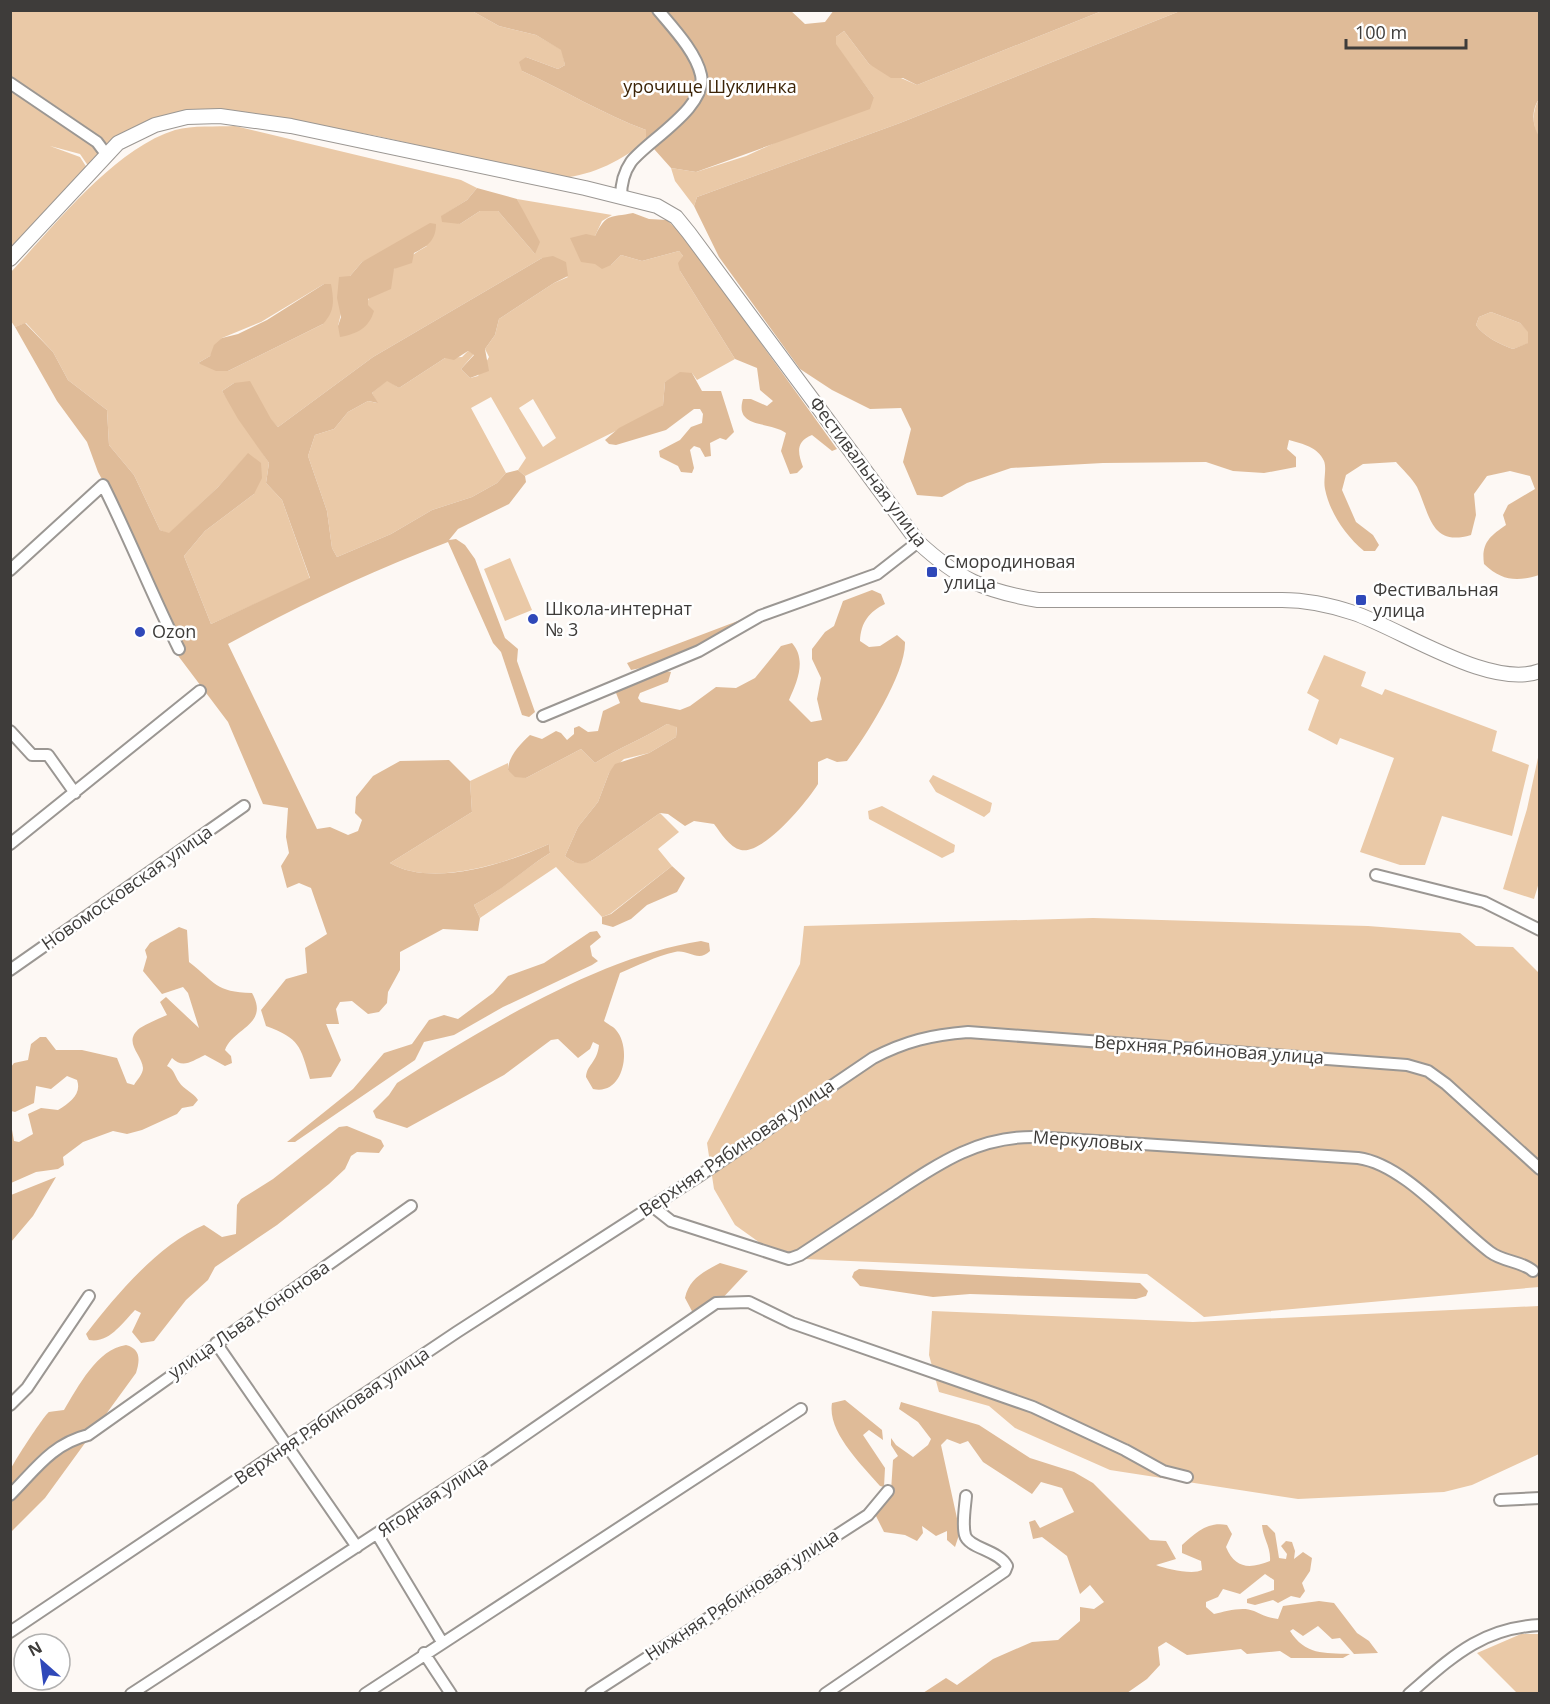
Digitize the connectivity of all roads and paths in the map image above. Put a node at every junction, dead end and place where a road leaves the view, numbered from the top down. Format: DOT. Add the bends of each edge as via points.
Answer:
graph roads {
  1 [pos="658,10"];
  2 [pos="10,83"];
  3 [pos="106,154"];
  4 [pos="621,197"];
  5 [pos="10,259"];
  6 [pos="918,542"];
  7 [pos="10,570"];
  8 [pos="179,649"];
  9 [pos="1539,671"];
  10 [pos="200,691"];
  11 [pos="543,716"];
  12 [pos="10,730"];
  13 [pos="75,793"];
  14 [pos="243,806"];
  15 [pos="10,844"];
  16 [pos="1376,875"];
  17 [pos="1539,930"];
  18 [pos="10,970"];
  19 [pos="1539,1169"];
  20 [pos="411,1206"];
  21 [pos="652,1206"];
  22 [pos="1533,1271"];
  23 [pos="89,1296"];
  24 [pos="216,1343"];
  25 [pos="10,1405"];
  26 [pos="801,1409"];
  27 [pos="290,1446"];
  28 [pos="1187,1477"];
  29 [pos="888,1491"];
  30 [pos="10,1495"];
  31 [pos="966,1496"];
  32 [pos="1539,1498"];
  33 [pos="1500,1500"];
  34 [pos="377,1534"];
  35 [pos="357,1547"];
  36 [pos="1539,1625"];
  37 [pos="10,1632"];
  38 [pos="442,1642"];
  39 [pos="424,1653"];
  40 [pos="131,1694"];
  41 [pos="365,1694"];
  42 [pos="452,1694"];
  43 [pos="591,1694"];
  44 [pos="825,1694"];
  45 [pos="1410,1694"];
  1 -- 4 [label="street" via="693,58 701,84 680,117 630,164"];
  2 -- 3 [label="street" via="97,142"];
  3 -- 4 [label="main road, Фестивальная улица" via="131,135 155,124 187,117 220,116 291,126"];
  3 -- 5 [label="main road, Фестивальная улица"];
  4 -- 6 [label="main road, Фестивальная улица" via="657,206 689,233"];
  6 -- 9 [label="main road, Фестивальная улица" via="966,580 1001,594 1038,600 1300,600 1354,613 1488,672 1523,676"];
  6 -- 11 [label="street" via="877,574 760,616 699,651"];
  7 -- 8 [label="street" via="103,486"];
  10 -- 13 [label="street"];
  12 -- 13 [label="street" via="32,754 48,755"];
  13 -- 15 [label="street"];
  14 -- 18 [label="street, Новомосковская улица"];
  16 -- 17 [label="street" via="1484,902"];
  19 -- 21 [label="street, Верхняя Рябиновая улица" via="1446,1083 1428,1071 1407,1065 968,1032 936,1034 901,1043 873,1058"];
  20 -- 24 [label="street, улица Льва Кононова"];
  21 -- 22 [label="street, Меркуловых" via="671,1221 789,1259 949,1157 1004,1138 1358,1158 1395,1171 1491,1253"];
  21 -- 27 [label="street, Верхняя Рябиновая улица"];
  23 -- 25 [label="street" via="27,1388"];
  24 -- 27 [label="street"];
  24 -- 30 [label="street, улица Льва Кононова" via="88,1435 57,1447"];
  26 -- 38 [label="street"];
  27 -- 35 [label="street"];
  27 -- 37 [label="street, Верхняя Рябиновая улица"];
  28 -- 34 [label="street, Ягодная улица" via="1163,1471 1033,1407 792,1323 749,1302 716,1303"];
  29 -- 43 [label="street, Нижняя Рябиновая улица" via="868,1515"];
  31 -- 44 [label="street" via="968,1542 1004,1560 1005,1571"];
  32 -- 33 [label="street"];
  34 -- 35 [label="street, Ягодная улица"];
  34 -- 38 [label="street"];
  35 -- 40 [label="street, Ягодная улица"];
  36 -- 45 [label="street" via="1505,1629 1464,1647"];
  38 -- 39 [label="street"];
  39 -- 41 [label="street"];
  39 -- 42 [label="street"];
}
